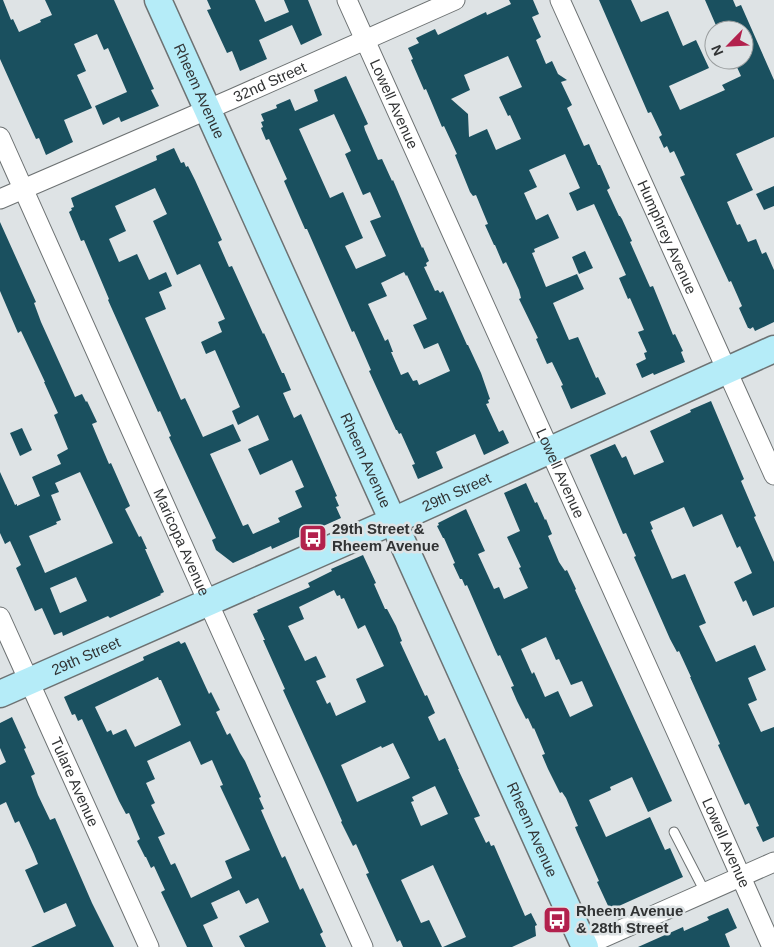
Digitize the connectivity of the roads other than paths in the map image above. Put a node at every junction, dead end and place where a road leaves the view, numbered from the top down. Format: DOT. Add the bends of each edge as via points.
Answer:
graph roads {
  1 [pos="158,0"];
  2 [pos="347,0"];
  3 [pos="455,0"];
  4 [pos="560,0"];
  5 [pos="365,40"];
  6 [pos="208,110"];
  7 [pos="0,137"];
  8 [pos="23,189"];
  9 [pos="0,199"];
  10 [pos="774,349"];
  11 [pos="727,370"];
  12 [pos="549,449"];
  13 [pos="774,475"];
  14 [pos="393,521"];
  15 [pos="208,602"];
  16 [pos="0,617"];
  17 [pos="29,682"];
  18 [pos="0,694"];
  19 [pos="674,832"];
  20 [pos="774,862"];
  21 [pos="740,877"];
  22 [pos="705,892"];
  23 [pos="149,947"];
  24 [pos="363,947"];
  25 [pos="584,947"];
  26 [pos="772,947"];
  1 -- 6 [label="street, Rheem Avenue"];
  2 -- 5 [label="street, Lowell Avenue"];
  3 -- 5 [label="street, 32nd Street"];
  4 -- 11 [label="street, Humphrey Avenue"];
  5 -- 6 [label="street, 32nd Street"];
  5 -- 12 [label="street, Lowell Avenue"];
  6 -- 8 [label="street, 32nd Street"];
  6 -- 14 [label="street, Rheem Avenue"];
  7 -- 8 [label="street, Maricopa Avenue"];
  8 -- 9 [label="street, 32nd Street"];
  8 -- 15 [label="street, Maricopa Avenue"];
  10 -- 11 [label="street, 29th Street"];
  11 -- 12 [label="street, 29th Street"];
  11 -- 13 [label="street, Humphrey Avenue"];
  12 -- 14 [label="street, 29th Street"];
  12 -- 21 [label="street, Lowell Avenue"];
  14 -- 15 [label="street, 29th Street"];
  14 -- 25 [label="street, Rheem Avenue"];
  15 -- 17 [label="street, 29th Street"];
  15 -- 24 [label="street, Maricopa Avenue"];
  16 -- 17 [label="street, Tulare Avenue"];
  17 -- 18 [label="street, 29th Street"];
  17 -- 23 [label="street, Tulare Avenue"];
  19 -- 22 [label="lane"];
  20 -- 21 [label="street"];
  21 -- 22 [label="street"];
  21 -- 26 [label="street, Lowell Avenue"];
  22 -- 25 [label="street"];
}
